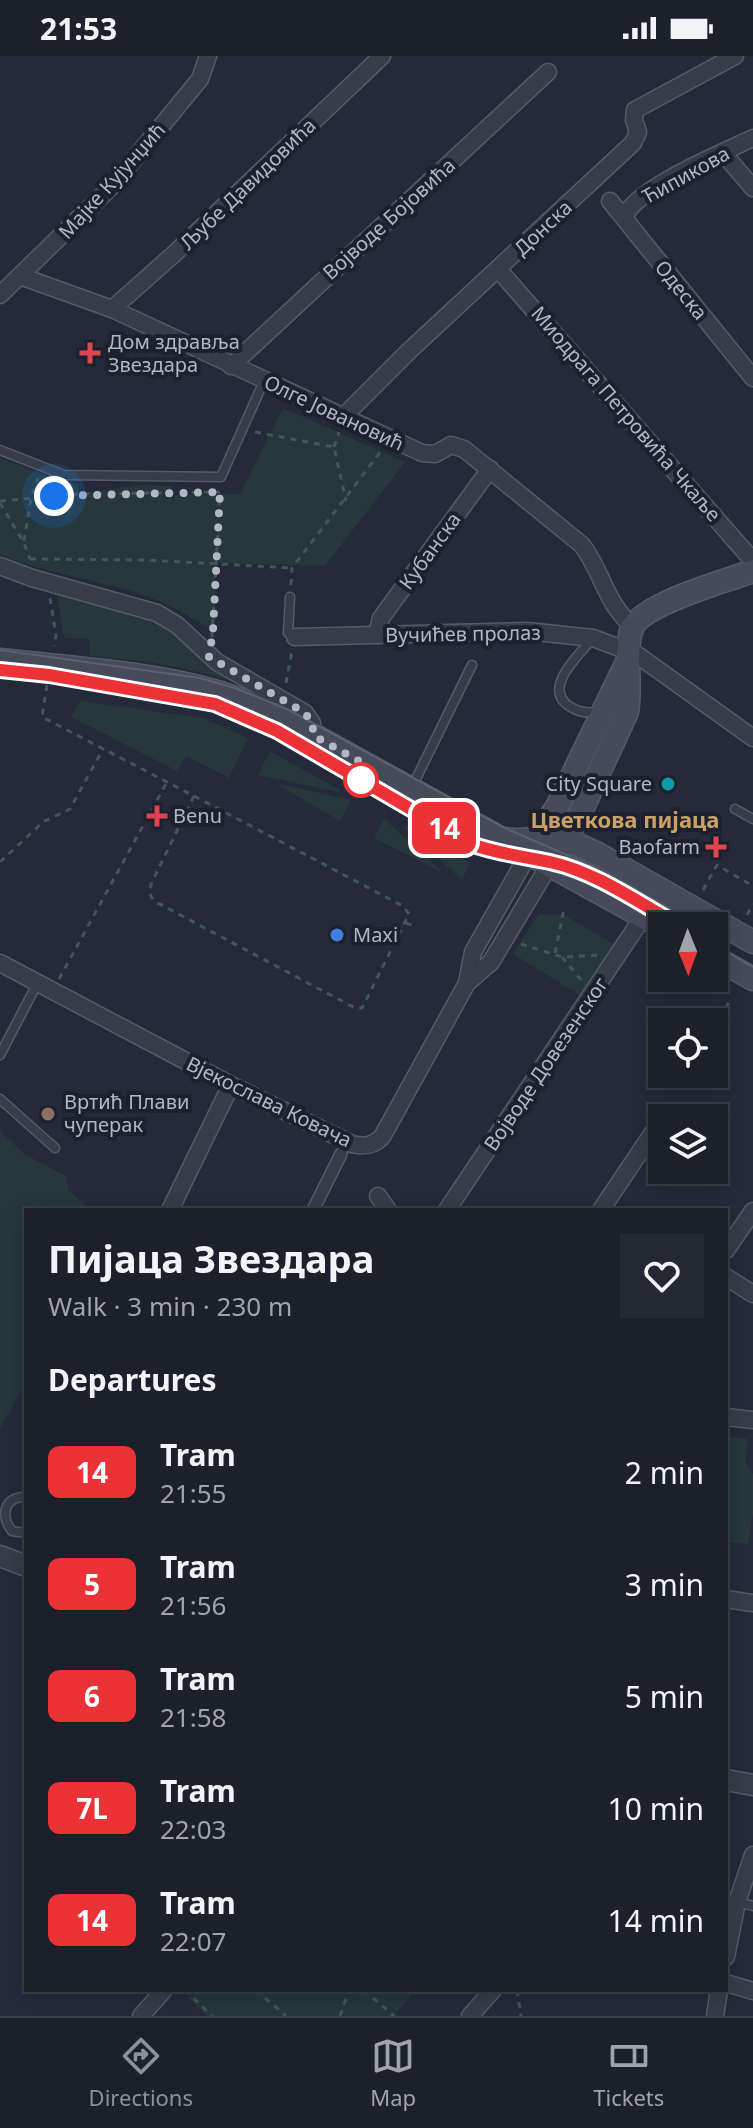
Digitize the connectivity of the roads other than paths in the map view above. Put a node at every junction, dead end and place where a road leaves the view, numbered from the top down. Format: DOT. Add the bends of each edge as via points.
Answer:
graph roads {
  1 [pos="208,56"];
  2 [pos="382,56"];
  3 [pos="735,56"];
  4 [pos="548,72"];
  5 [pos="753,138"];
  6 [pos="723,153"];
  7 [pos="753,188"];
  8 [pos="610,201"];
  9 [pos="624,217"];
  10 [pos="498,269"];
  11 [pos="20,276"];
  12 [pos="0,295"];
  13 [pos="112,309"];
  14 [pos="231,366"];
  15 [pos="753,378"];
  16 [pos="264,381"];
  17 [pos="344,416"];
  18 [pos="0,450"];
  19 [pos="490,469"];
  20 [pos="753,561"];
  21 [pos="0,566"];
  22 [pos="753,571"];
  23 [pos="290,597"];
  24 [pos="633,626"];
  25 [pos="377,635"];
  26 [pos="295,637"];
  27 [pos="593,638"];
  28 [pos="628,656"];
  29 [pos="0,660"];
  30 [pos="472,665"];
  31 [pos="605,710"];
  32 [pos="314,736"];
  33 [pos="753,738"];
  34 [pos="411,789"];
  35 [pos="735,809"];
  36 [pos="753,819"];
  37 [pos="533,846"];
  38 [pos="558,852"];
  39 [pos="648,918"];
  40 [pos="648,927"];
  41 [pos="753,942"];
  42 [pos="0,963"];
  43 [pos="728,965"];
  44 [pos="753,979"];
  45 [pos="467,983"];
  46 [pos="45,987"];
  47 [pos="0,1055"];
  48 [pos="231,1085"];
  49 [pos="0,1099"];
  50 [pos="648,1140"];
  51 [pos="55,1148"];
  52 [pos="341,1154"];
  53 [pos="171,1208"];
  54 [pos="314,1208"];
  55 [pos="448,1208"];
  56 [pos="602,1208"];
  57 [pos="753,1211"];
  58 [pos="728,1247"];
  59 [pos="728,1278"];
  60 [pos="753,1294"];
  61 [pos="728,1417"];
  62 [pos="753,1420"];
  63 [pos="24,1497"];
  64 [pos="24,1533"];
  65 [pos="0,1556"];
  66 [pos="24,1565"];
  67 [pos="728,1599"];
  68 [pos="753,1603"];
  69 [pos="728,1780"];
  70 [pos="753,1785"];
  71 [pos="753,1855"];
  72 [pos="745,1904"];
  73 [pos="728,1951"];
  74 [pos="728,1984"];
  75 [pos="753,1991"];
  76 [pos="162,1992"];
  77 [pos="491,1992"];
  78 [pos="719,1992"];
  79 [pos="141,2016"];
  80 [pos="470,2016"];
  81 [pos="715,2016"];
  1 -- 11 [label="street, Мајке Кујунџић" via="200,79 155,136"];
  2 -- 13 [label="street, Љубе Давидовића"];
  3 -- 10 [label="street, Донска" via="635,110 638,132 633,143"];
  4 -- 14 [label="street, Војводе Бојовића"];
  5 -- 6 [label="street, Ћипикова"];
  6 -- 7 [label="street"];
  6 -- 9 [label="street, Ћипикова" via="652,190"];
  8 -- 9 [label="street, Одеска"];
  9 -- 15 [label="street, Одеска"];
  10 -- 17 [label="street, Донска"];
  10 -- 20 [label="street, Миодрага Петровића Чкаље"];
  11 -- 12 [label="street, Мајке Кујунџић"];
  11 -- 13 [label="street, Олге Јовановић"];
  13 -- 14 [label="street, Олге Јовановић"];
  14 -- 16 [label="street, Олге Јовановић"];
  16 -- 17 [label="street, Олге Јовановић"];
  16 -- 18 [label="lane" via="221,477 64,475"];
  17 -- 19 [label="street, Олге Јовановић" via="426,454 460,447"];
  19 -- 24 [label="street, Олге Јовановић" via="582,545 618,612"];
  19 -- 25 [label="street, Кубанска" via="381,618"];
  21 -- 32 [label="street" via="157,613 209,657 309,718"];
  22 -- 24 [label="main road" via="654,608"];
  23 -- 26 [label="lane" via="288,633"];
  24 -- 28 [label="main road"];
  25 -- 26 [label="street, Вучићев пролаз"];
  25 -- 27 [label="street, Вучићев пролаз" via="527,631"];
  27 -- 28 [label="street, Вучићев пролаз"];
  27 -- 31 [label="lane" via="562,678 559,692 577,711"];
  28 -- 31 [label="main road"];
  28 -- 33 [label="street, Вучићев пролаз"];
  28 -- 38 [label="main road" via="627,712"];
  29 -- 32 [label="main road" via="205,689 260,708"];
  30 -- 34 [label="lane"];
  31 -- 37 [label="main road"];
  32 -- 34 [label="main road"];
  34 -- 37 [label="main road" via="501,838"];
  35 -- 36 [label="lane"];
  37 -- 38 [label="main road"];
  37 -- 45 [label="street, Вјекослава Ковача" via="473,952"];
  38 -- 39 [label="main road"];
  38 -- 41 [label="main road" via="598,854"];
  38 -- 45 [label="street, Вјекослава Ковача" via="491,962"];
  40 -- 55 [label="street, Војводе Довезенског" via="620,954"];
  42 -- 46 [label="street, Вјекослава Ковача"];
  43 -- 44 [label="main road"];
  45 -- 48 [label="street, Вјекослава Ковача" via="376,1143 352,1144"];
  46 -- 47 [label="lane"];
  46 -- 48 [label="street, Вјекослава Ковача"];
  48 -- 53 [label="street"];
  49 -- 51 [label="lane"];
  50 -- 56 [label="street"];
  52 -- 54 [label="street"];
  57 -- 58 [label="street"];
  59 -- 60 [label="street"];
  61 -- 62 [label="street"];
  63 -- 64 [label="lane" via="8,1501 2,1513 12,1531"];
  65 -- 66 [label="street"];
  67 -- 68 [label="street"];
  69 -- 70 [label="street"];
  71 -- 72 [label="street"];
  72 -- 73 [label="street"];
  74 -- 75 [label="street"];
  76 -- 79 [label="street"];
  77 -- 80 [label="street"];
  78 -- 81 [label="street"];
}
